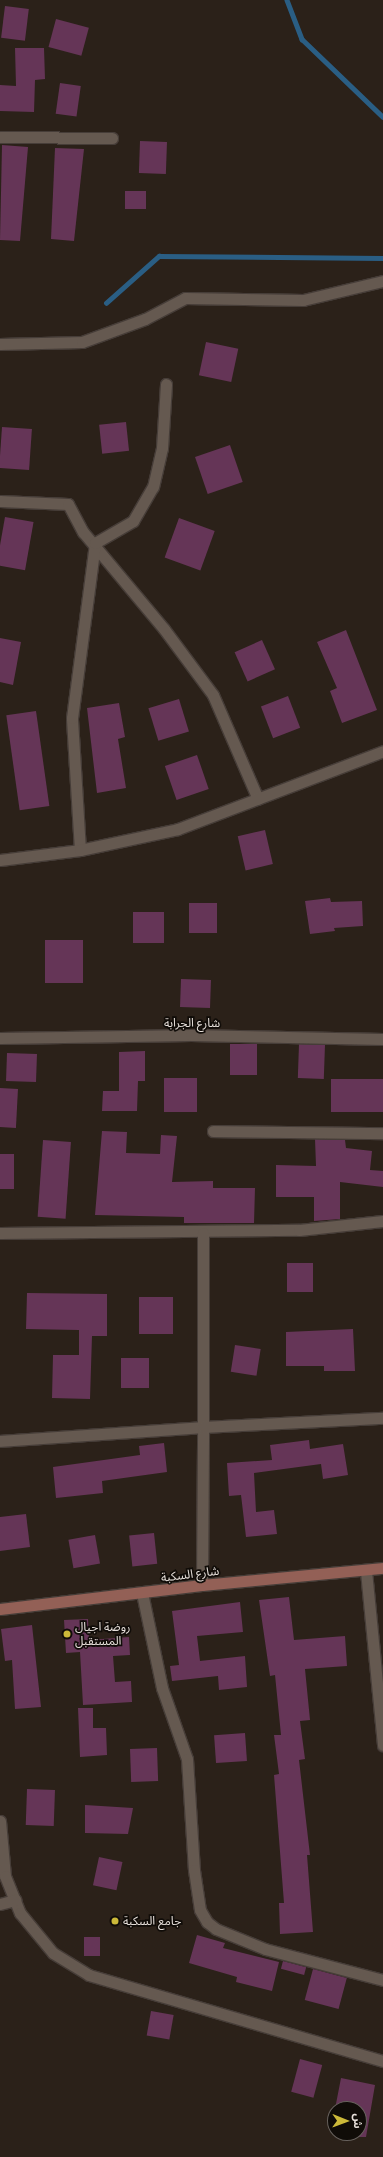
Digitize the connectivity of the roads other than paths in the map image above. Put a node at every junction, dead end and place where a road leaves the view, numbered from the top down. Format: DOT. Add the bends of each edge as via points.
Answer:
graph roads {
  1 [pos="0,137"];
  2 [pos="112,138"];
  3 [pos="383,281"];
  4 [pos="0,344"];
  5 [pos="166,384"];
  6 [pos="0,501"];
  7 [pos="95,543"];
  8 [pos="383,751"];
  9 [pos="258,799"];
  10 [pos="80,850"];
  11 [pos="0,860"];
  12 [pos="0,1038"];
  13 [pos="383,1039"];
  14 [pos="213,1131"];
  15 [pos="383,1133"];
  16 [pos="383,1221"];
  17 [pos="202,1233"];
  18 [pos="0,1234"];
  19 [pos="383,1418"];
  20 [pos="203,1427"];
  21 [pos="0,1441"];
  22 [pos="383,1568"];
  23 [pos="366,1571"];
  24 [pos="202,1584"];
  25 [pos="142,1593"];
  26 [pos="0,1609"];
  27 [pos="383,1745"];
  28 [pos="0,1821"];
  29 [pos="15,1900"];
  30 [pos="0,1904"];
  31 [pos="383,1980"];
  32 [pos="383,2061"];
  1 -- 2 [label="street"];
  3 -- 4 [label="street" via="303,300 185,298 145,319 82,342"];
  5 -- 7 [label="street" via="162,448 152,487 133,521"];
  6 -- 7 [label="street" via="68,504 83,532"];
  7 -- 9 [label="street" via="213,695"];
  7 -- 10 [label="street" via="72,718"];
  8 -- 9 [label="street"];
  9 -- 10 [label="street" via="178,829"];
  10 -- 11 [label="street"];
  12 -- 13 [label="street, شارع الجرابة" via="191,1035"];
  14 -- 15 [label="street"];
  16 -- 17 [label="street" via="299,1230"];
  17 -- 18 [label="street"];
  17 -- 20 [label="street"];
  19 -- 20 [label="street"];
  20 -- 21 [label="street"];
  20 -- 24 [label="street"];
  22 -- 23 [label="main road, شارع السكبة"];
  23 -- 24 [label="main road, شارع السكبة"];
  23 -- 27 [label="street"];
  24 -- 25 [label="main road, شارع السكبة"];
  25 -- 26 [label="main road, شارع السكبة"];
  25 -- 31 [label="street" via="162,1688 187,1759 194,1870 200,1910 206,1922 265,1949"];
  28 -- 29 [label="street" via="5,1876"];
  29 -- 30 [label="street"];
  29 -- 32 [label="street" via="34,1934 53,1953 89,1975"];
}
